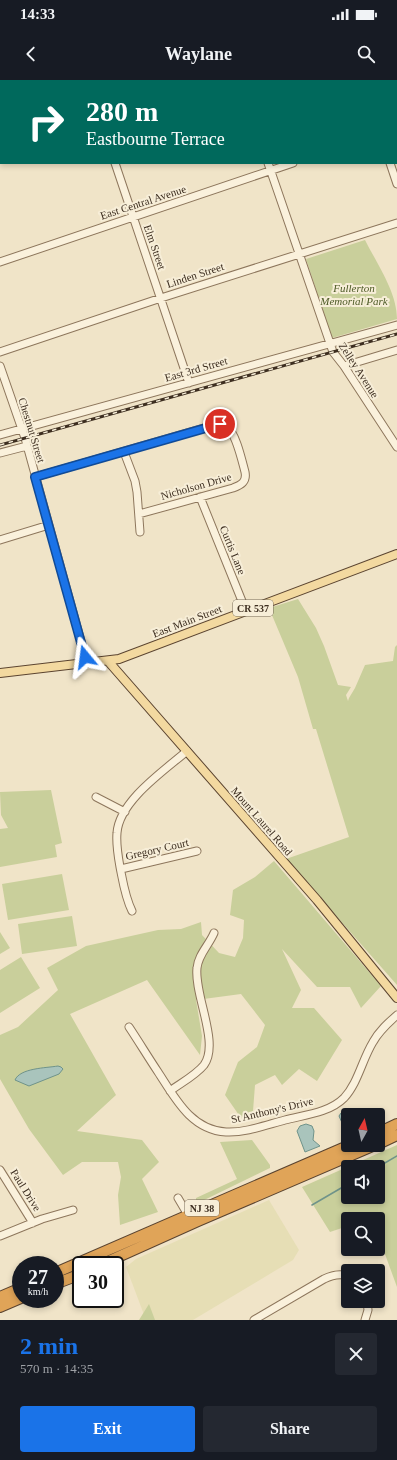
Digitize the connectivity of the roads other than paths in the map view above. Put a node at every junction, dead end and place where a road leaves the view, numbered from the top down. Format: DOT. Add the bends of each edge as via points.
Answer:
graph roads {
  1 [pos="115,164"];
  2 [pos="268,164"];
  3 [pos="290,164"];
  4 [pos="390,164"];
  5 [pos="270,171"];
  6 [pos="397,184"];
  7 [pos="133,217"];
  8 [pos="397,223"];
  9 [pos="299,254"];
  10 [pos="0,262"];
  11 [pos="160,298"];
  12 [pos="397,325"];
  13 [pos="329,344"];
  14 [pos="397,350"];
  15 [pos="0,352"];
  16 [pos="0,366"];
  17 [pos="344,366"];
  18 [pos="189,383"];
  19 [pos="22,429"];
  20 [pos="0,436"];
  21 [pos="396,443"];
  22 [pos="27,446"];
  23 [pos="124,452"];
  24 [pos="0,453"];
  25 [pos="35,477"];
  26 [pos="200,497"];
  27 [pos="139,514"];
  28 [pos="48,525"];
  29 [pos="140,532"];
  30 [pos="0,540"];
  31 [pos="396,556"];
  32 [pos="246,611"];
  33 [pos="108,661"];
  34 [pos="87,663"];
  35 [pos="0,673"];
  36 [pos="187,750"];
  37 [pos="96,797"];
  38 [pos="125,812"];
  39 [pos="198,851"];
  40 [pos="121,869"];
  41 [pos="132,911"];
  42 [pos="214,933"];
  43 [pos="397,998"];
  44 [pos="397,1015"];
  45 [pos="129,1026"];
  46 [pos="170,1091"];
  47 [pos="397,1124"];
  48 [pos="385,1130"];
  49 [pos="397,1135"];
  50 [pos="385,1141"];
  51 [pos="341,1149"];
  52 [pos="359,1152"];
  53 [pos="0,1170"];
  54 [pos="178,1198"];
  55 [pos="73,1210"];
  56 [pos="188,1215"];
  57 [pos="33,1223"];
  58 [pos="0,1236"];
  59 [pos="120,1256"];
  60 [pos="64,1269"];
  61 [pos="341,1274"];
  62 [pos="12,1292"];
  63 [pos="0,1297"];
  64 [pos="12,1302"];
  65 [pos="0,1307"];
  66 [pos="368,1308"];
  67 [pos="254,1320"];
  68 [pos="365,1320"];
  1 -- 7 [label="street, Elm Street"];
  2 -- 5 [label="street, Zelley Avenue"];
  3 -- 5 [label="street, East Central Avenue"];
  4 -- 6 [label="street"];
  5 -- 7 [label="street, East Central Avenue"];
  5 -- 9 [label="street, Zelley Avenue"];
  7 -- 10 [label="street, East Central Avenue"];
  7 -- 11 [label="street, Elm Street"];
  8 -- 9 [label="street, Linden Street"];
  9 -- 11 [label="street, Linden Street"];
  9 -- 13 [label="street, Zelley Avenue"];
  11 -- 15 [label="street, Linden Street"];
  11 -- 18 [label="street, Elm Street"];
  12 -- 13 [label="street, East 3rd Street"];
  13 -- 17 [label="street, Zelley Avenue"];
  13 -- 18 [label="street, East 3rd Street"];
  14 -- 17 [label="street"];
  16 -- 19 [label="street, Chestnut Street"];
  17 -- 21 [label="street, Zelley Avenue"];
  18 -- 19 [label="street, East 3rd Street"];
  19 -- 20 [label="street, East 3rd Street"];
  19 -- 22 [label="street, Chestnut Street"];
  22 -- 24 [label="street"];
  22 -- 25 [label="street, Chestnut Street"];
  23 -- 25 [label="street"];
  23 -- 26 [label="street, Nicholson Drive" via="214,425 224,425 232,434 246,478 237,487"];
  23 -- 27 [label="street" via="135,481"];
  25 -- 28 [label="street, Chestnut Street"];
  26 -- 27 [label="street, Nicholson Drive"];
  26 -- 32 [label="street, Curtis Lane"];
  27 -- 29 [label="street"];
  28 -- 30 [label="street"];
  28 -- 34 [label="street, Chestnut Street"];
  31 -- 32 [label="main road, East Main Street / CR 537"];
  32 -- 33 [label="main road, East Main Street / CR 537"];
  33 -- 34 [label="main road, East Main Street / CR 537"];
  33 -- 36 [label="main road, Mount Laurel Road"];
  34 -- 35 [label="main road, East Main Street / CR 537"];
  36 -- 38 [label="street" via="138,794"];
  36 -- 43 [label="main road, Mount Laurel Road" via="317,900"];
  37 -- 38 [label="street"];
  38 -- 40 [label="street" via="117,832"];
  39 -- 40 [label="street, Gregory Court"];
  40 -- 41 [label="street" via="127,900"];
  42 -- 46 [label="street" via="200,956 197,968 198,990 210,1043 209,1055 202,1068"];
  44 -- 46 [label="street, St Anthony's Drive" via="373,1042 347,1094 336,1104 322,1110 248,1129 225,1132 198,1122 186,1112"];
  45 -- 46 [label="street, St Anthony's Drive"];
  47 -- 48 [label="highway"];
  49 -- 50 [label="highway"];
  51 -- 56 [label="highway, NJ 38"];
  52 -- 59 [label="highway, NJ 38"];
  53 -- 57 [label="street, Paul Drive"];
  54 -- 56 [label="street"];
  55 -- 57 [label="street"];
  56 -- 60 [label="highway, NJ 38"];
  57 -- 58 [label="street"];
  61 -- 67 [label="street" via="329,1276"];
  62 -- 63 [label="highway"];
  64 -- 65 [label="highway"];
  66 -- 68 [label="street"];
}
